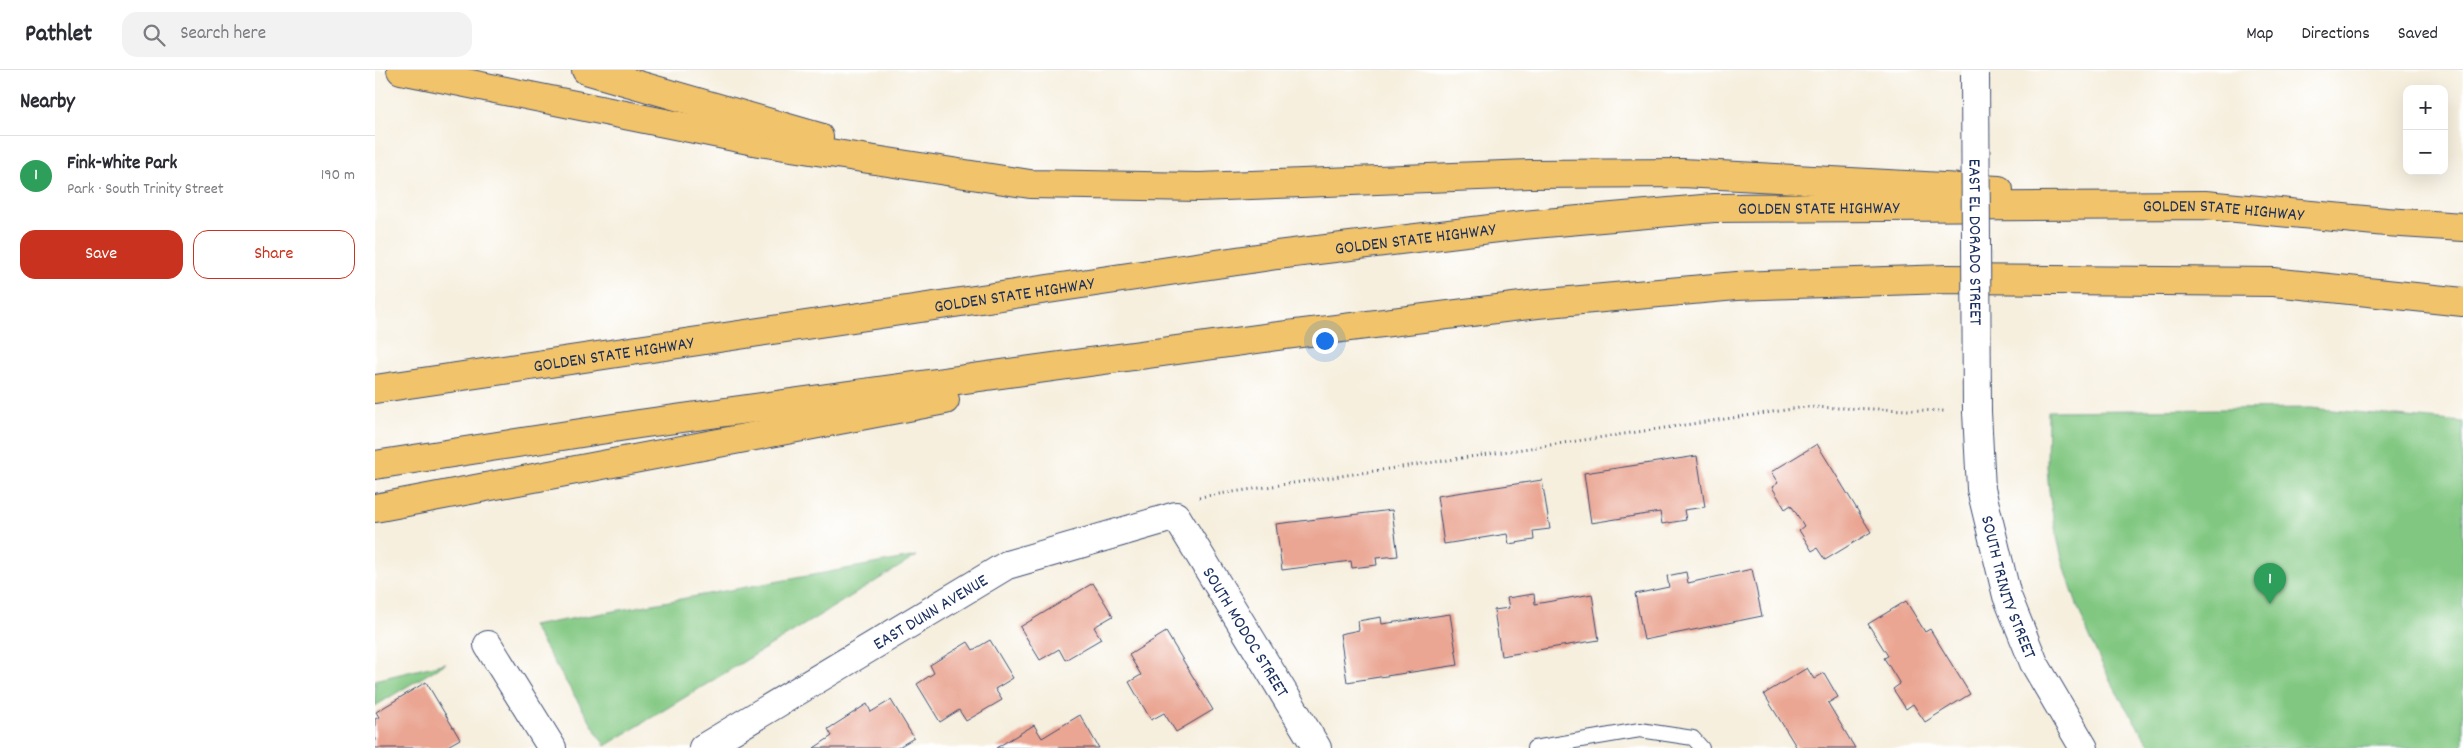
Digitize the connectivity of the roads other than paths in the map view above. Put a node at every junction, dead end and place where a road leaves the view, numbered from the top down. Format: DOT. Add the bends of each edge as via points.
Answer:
graph roads {
  1 [pos="401,70"];
  2 [pos="586,70"];
  3 [pos="1975,72"];
  4 [pos="933,171"];
  5 [pos="2205,204"];
  6 [pos="2463,227"];
  7 [pos="2463,302"];
  8 [pos="1277,336"];
  9 [pos="375,389"];
  10 [pos="1977,412"];
  11 [pos="375,465"];
  12 [pos="375,508"];
  13 [pos="1176,516"];
  14 [pos="488,645"];
  15 [pos="552,748"];
  16 [pos="703,748"];
  17 [pos="1317,748"];
  18 [pos="1534,748"];
  19 [pos="1702,748"];
  20 [pos="2084,748"];
  1 -- 4 [label="highway" via="759,142"];
  2 -- 4 [label="highway"];
  3 -- 10 [label="street, EAST EL DORADO STREET, bridge"];
  4 -- 5 [label="highway" via="1030,184 1199,187 1529,174 1682,173 1931,185"];
  5 -- 6 [label="highway, GOLDEN STATE HIGHWAY"];
  5 -- 9 [label="highway, GOLDEN STATE HIGHWAY" via="1714,208 1523,225 1277,255"];
  7 -- 8 [label="highway" via="2273,282 1947,279 1708,289 1537,304"];
  8 -- 11 [label="highway" via="639,424"];
  8 -- 12 [label="highway"];
  10 -- 20 [label="street, SOUTH TRINITY STREET" via="1981,489 2007,596 2034,663"];
  13 -- 16 [label="street, EAST DUNN AVENUE" via="1007,565"];
  13 -- 17 [label="street, SOUTH MODOC STREET"];
  14 -- 15 [label="street"];
  18 -- 19 [label="lane" via="1639,730 1693,738"];
}
